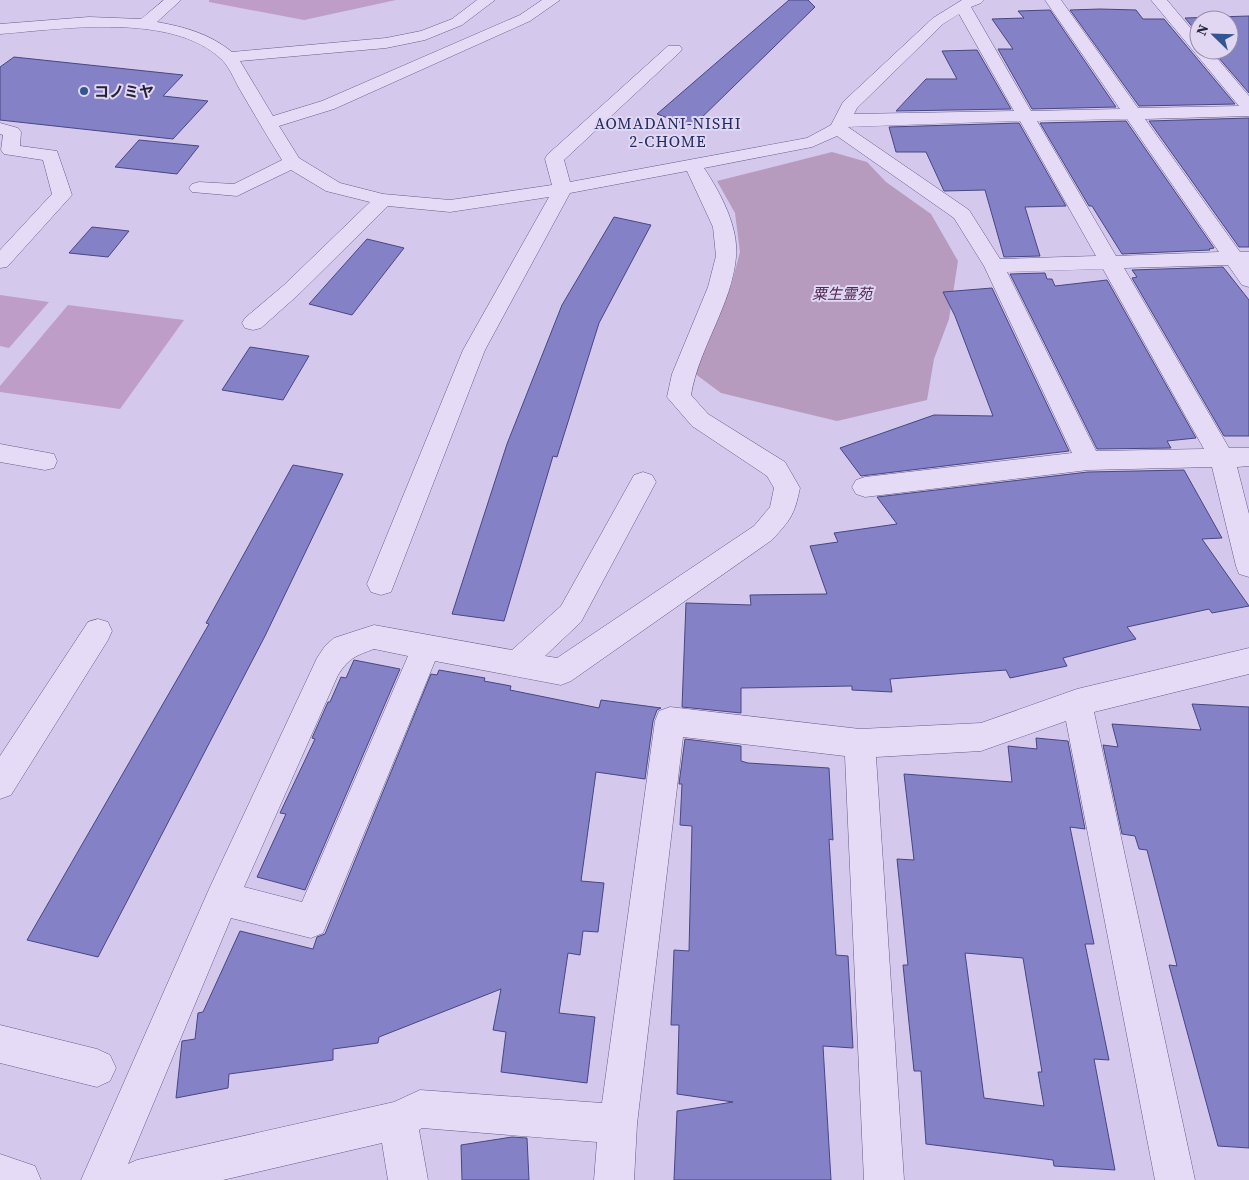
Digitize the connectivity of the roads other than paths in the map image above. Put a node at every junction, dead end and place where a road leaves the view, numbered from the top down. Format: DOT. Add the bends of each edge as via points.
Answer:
graph roads {
  1 [pos="172,0"];
  2 [pos="487,0"];
  3 [pos="552,0"];
  4 [pos="1053,0"];
  5 [pos="1159,0"];
  6 [pos="969,2"];
  7 [pos="145,24"];
  8 [pos="0,29"];
  9 [pos="1189,36"];
  10 [pos="674,49"];
  11 [pos="229,57"];
  12 [pos="1209,60"];
  13 [pos="1249,107"];
  14 [pos="1249,111"];
  15 [pos="1132,113"];
  16 [pos="1024,115"];
  17 [pos="269,123"];
  18 [pos="840,124"];
  19 [pos="0,128"];
  20 [pos="292,162"];
  21 [pos="693,165"];
  22 [pos="199,188"];
  23 [pos="563,189"];
  24 [pos="383,200"];
  25 [pos="1241,258"];
  26 [pos="0,262"];
  27 [pos="1111,262"];
  28 [pos="994,266"];
  29 [pos="1249,280"];
  30 [pos="253,323"];
  31 [pos="0,453"];
  32 [pos="1249,457"];
  33 [pos="1222,458"];
  34 [pos="1088,460"];
  35 [pos="45,461"];
  36 [pos="643,482"];
  37 [pos="865,487"];
  38 [pos="1249,566"];
  39 [pos="381,584"];
  40 [pos="98,631"];
  41 [pos="426,647"];
  42 [pos="1249,661"];
  43 [pos="517,664"];
  44 [pos="1077,703"];
  45 [pos="860,743"];
  46 [pos="0,784"];
  47 [pos="222,899"];
  48 [pos="0,1044"];
  49 [pos="97,1068"];
  50 [pos="398,1120"];
  51 [pos="618,1124"];
  52 [pos="0,1174"];
  53 [pos="21,1180"];
  54 [pos="102,1180"];
  55 [pos="137,1180"];
  56 [pos="408,1180"];
  57 [pos="614,1180"];
  58 [pos="884,1180"];
  59 [pos="1175,1180"];
  1 -- 7 [label="street"];
  2 -- 11 [label="street" via="457,22 425,36 386,43"];
  3 -- 17 [label="street" via="524,18 328,105"];
  4 -- 15 [label="street"];
  5 -- 9 [label="street"];
  6 -- 16 [label="street"];
  6 -- 18 [label="street" via="938,21 849,106"];
  7 -- 8 [label="street" via="89,22"];
  7 -- 11 [label="street" via="177,30 211,43"];
  10 -- 23 [label="street" via="554,159"];
  11 -- 17 [label="street"];
  12 -- 13 [label="street"];
  14 -- 15 [label="street"];
  15 -- 16 [label="street"];
  15 -- 25 [label="street"];
  16 -- 18 [label="street"];
  16 -- 27 [label="street"];
  17 -- 20 [label="street"];
  18 -- 21 [label="street" via="812,142"];
  18 -- 28 [label="street" via="962,214"];
  19 -- 26 [label="street" via="12,132 10,150 50,155 62,195"];
  20 -- 22 [label="street" via="237,190"];
  20 -- 24 [label="street" via="333,187"];
  21 -- 23 [label="street"];
  21 -- 43 [label="street" via="723,227 726,256 719,288 683,374 679,397 700,420 776,469 788,488 782,511 763,533 561,672"];
  23 -- 24 [label="street" via="450,206"];
  23 -- 39 [label="street" via="474,350"];
  24 -- 30 [label="street"];
  25 -- 27 [label="street"];
  25 -- 29 [label="street"];
  27 -- 28 [label="street"];
  27 -- 33 [label="street"];
  28 -- 34 [label="street"];
  31 -- 35 [label="street"];
  32 -- 33 [label="street"];
  33 -- 34 [label="street"];
  33 -- 38 [label="street"];
  34 -- 37 [label="street"];
  36 -- 43 [label="street" via="572,614"];
  40 -- 46 [label="street"];
  41 -- 43 [label="street"];
  41 -- 47 [label="street" via="374,638 344,647 335,655"];
  41 -- 47 [label="street" via="311,921"];
  42 -- 44 [label="street"];
  44 -- 45 [label="street" via="981,737"];
  44 -- 59 [label="street"];
  45 -- 51 [label="street" via="670,722"];
  45 -- 58 [label="street"];
  47 -- 54 [label="street"];
  48 -- 49 [label="street"];
  50 -- 51 [label="street" via="420,1109"];
  50 -- 55 [label="street"];
  50 -- 56 [label="street"];
  51 -- 57 [label="street"];
  52 -- 53 [label="street"];
}
